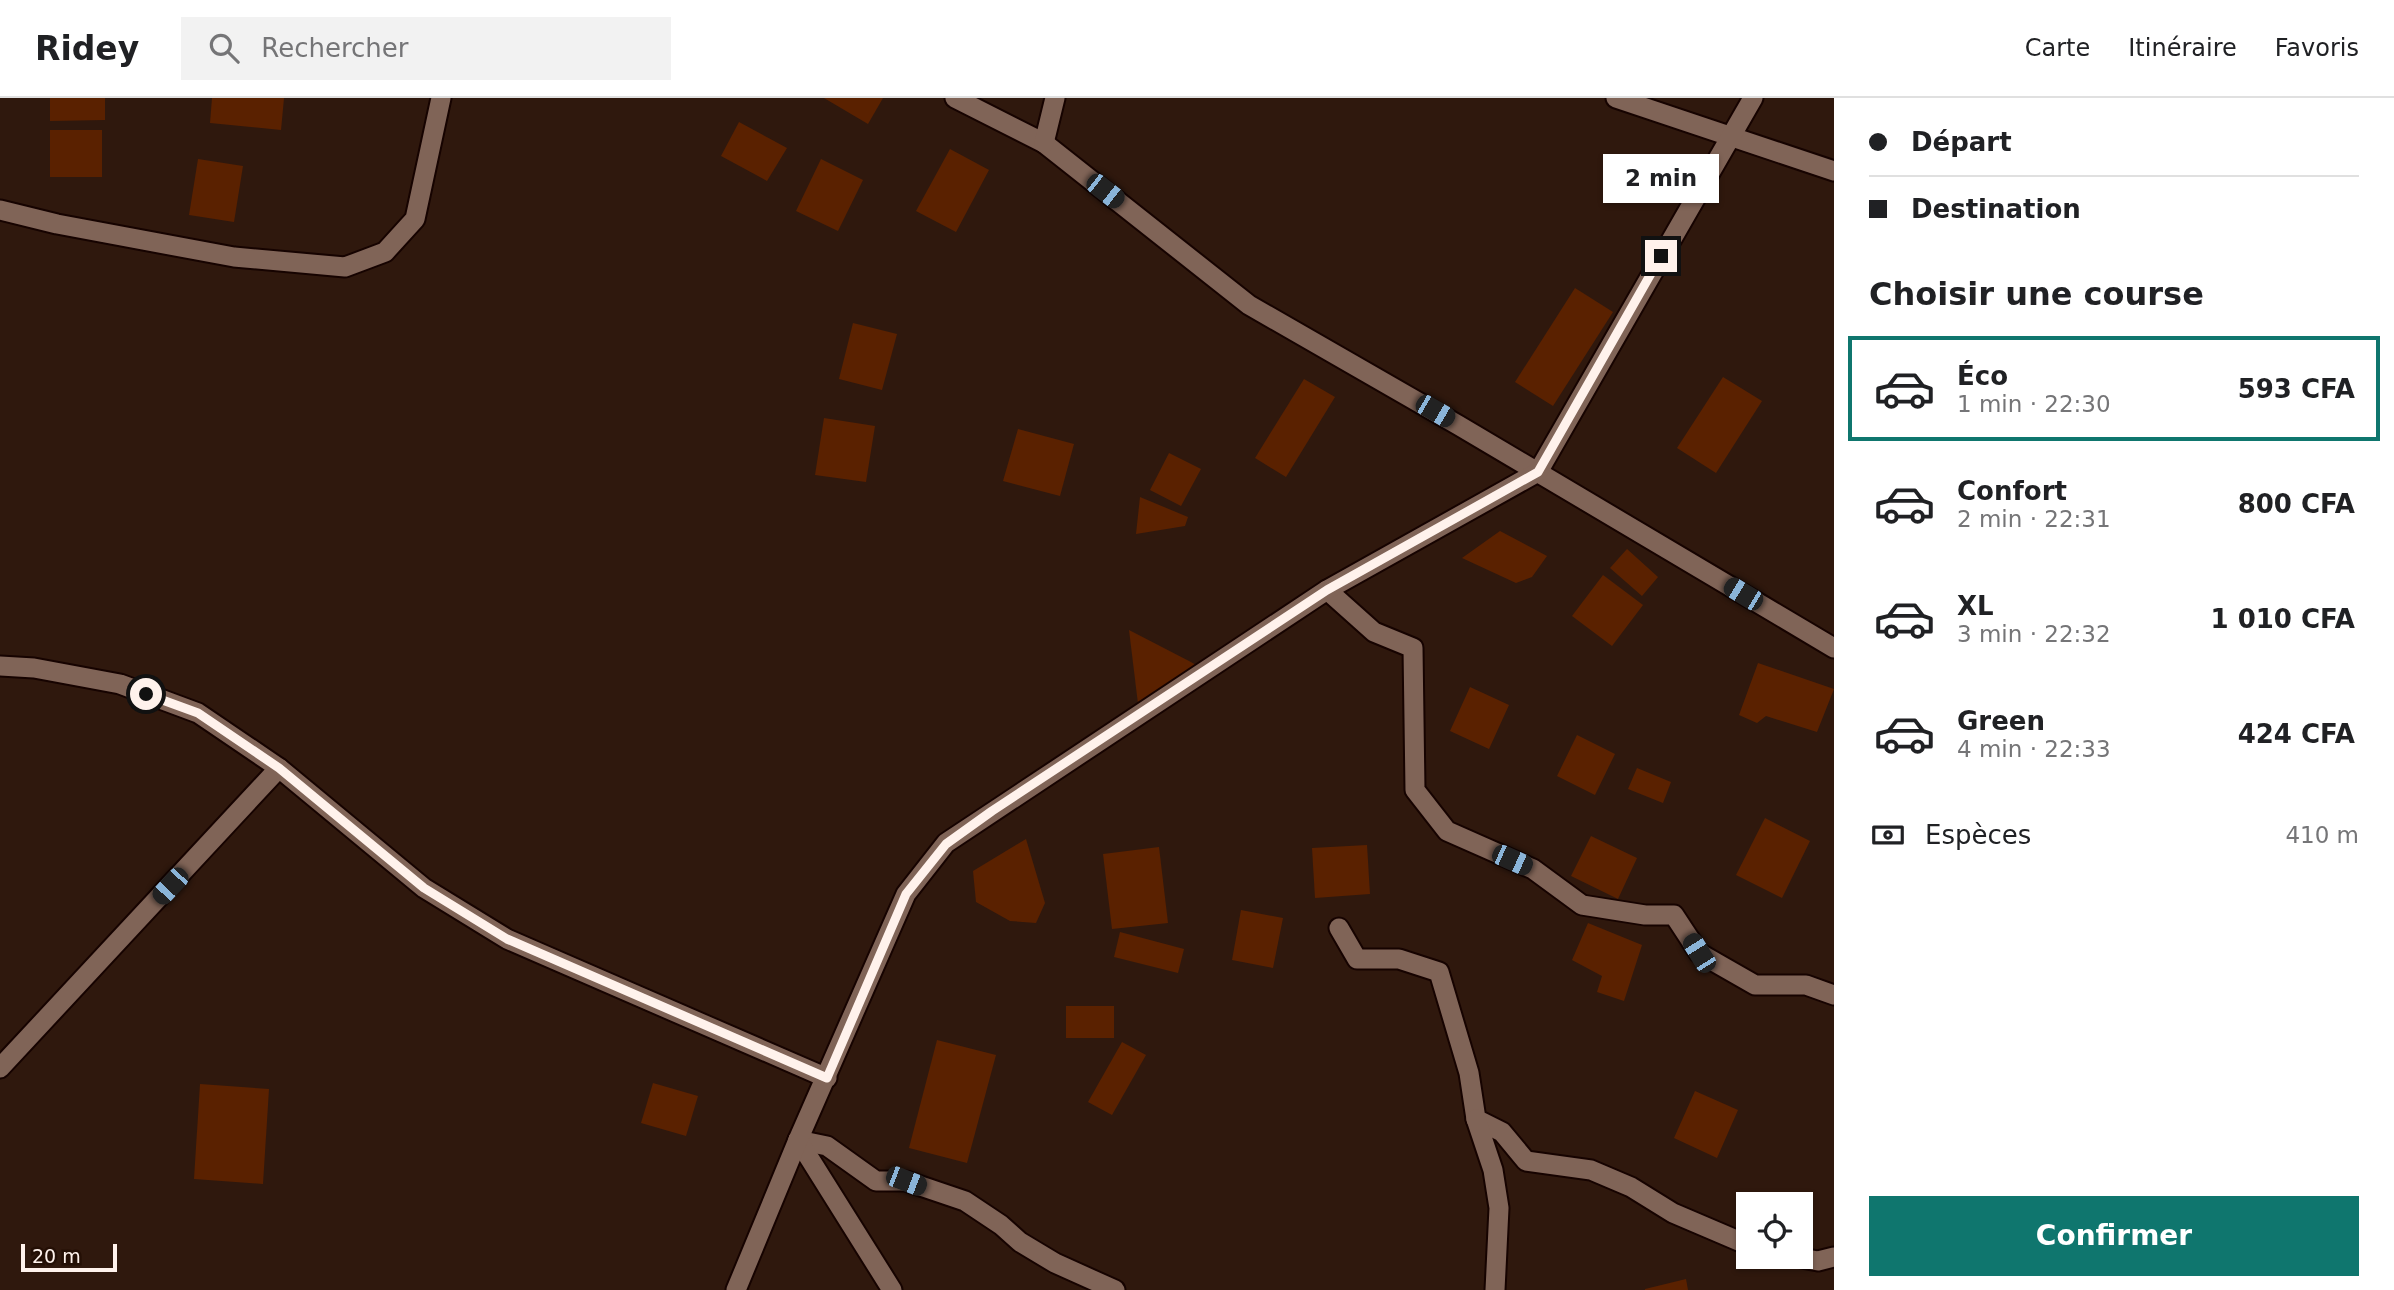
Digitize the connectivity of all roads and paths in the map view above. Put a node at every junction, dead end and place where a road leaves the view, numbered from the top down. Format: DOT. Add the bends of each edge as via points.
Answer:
graph roads {
  1 [pos="441,98"];
  2 [pos="955,98"];
  3 [pos="1055,98"];
  4 [pos="1616,98"];
  5 [pos="1753,98"];
  6 [pos="1730,136"];
  7 [pos="1044,143"];
  8 [pos="1834,172"];
  9 [pos="0,210"];
  10 [pos="1538,472"];
  11 [pos="1327,590"];
  12 [pos="1834,648"];
  13 [pos="0,666"];
  14 [pos="279,768"];
  15 [pos="1339,928"];
  16 [pos="1834,995"];
  17 [pos="0,1068"];
  18 [pos="827,1078"];
  19 [pos="1476,1119"];
  20 [pos="798,1140"];
  21 [pos="1736,1240"];
  22 [pos="1834,1257"];
  23 [pos="1813,1260"];
  24 [pos="736,1290"];
  25 [pos="892,1290"];
  26 [pos="1115,1290"];
  27 [pos="1495,1290"];
  1 -- 9 [label="street" via="415,219 385,252 345,267 234,257"];
  2 -- 7 [label="street"];
  3 -- 7 [label="street"];
  4 -- 6 [label="street"];
  5 -- 6 [label="street"];
  6 -- 8 [label="street"];
  6 -- 10 [label="street"];
  7 -- 10 [label="street" via="1249,305"];
  10 -- 11 [label="street"];
  10 -- 12 [label="street"];
  11 -- 16 [label="street" via="1374,632 1413,648 1416,790 1447,831 1534,869 1582,905 1674,915 1699,953 1755,985 1806,985"];
  11 -- 18 [label="street" via="946,844 906,894"];
  13 -- 14 [label="street" via="120,684 198,713"];
  14 -- 17 [label="street"];
  14 -- 18 [label="street" via="424,888 507,939"];
  15 -- 19 [label="street" via="1357,959 1399,959 1438,972 1469,1073"];
  18 -- 20 [label="street"];
  19 -- 21 [label="street" via="1502,1132 1526,1161 1591,1171 1631,1186 1673,1213"];
  19 -- 27 [label="street" via="1499,1208"];
  20 -- 24 [label="street"];
  20 -- 25 [label="street"];
  20 -- 26 [label="street" via="827,1146 876,1181 906,1181 965,1200 1055,1263"];
  22 -- 23 [label="street"];
}
